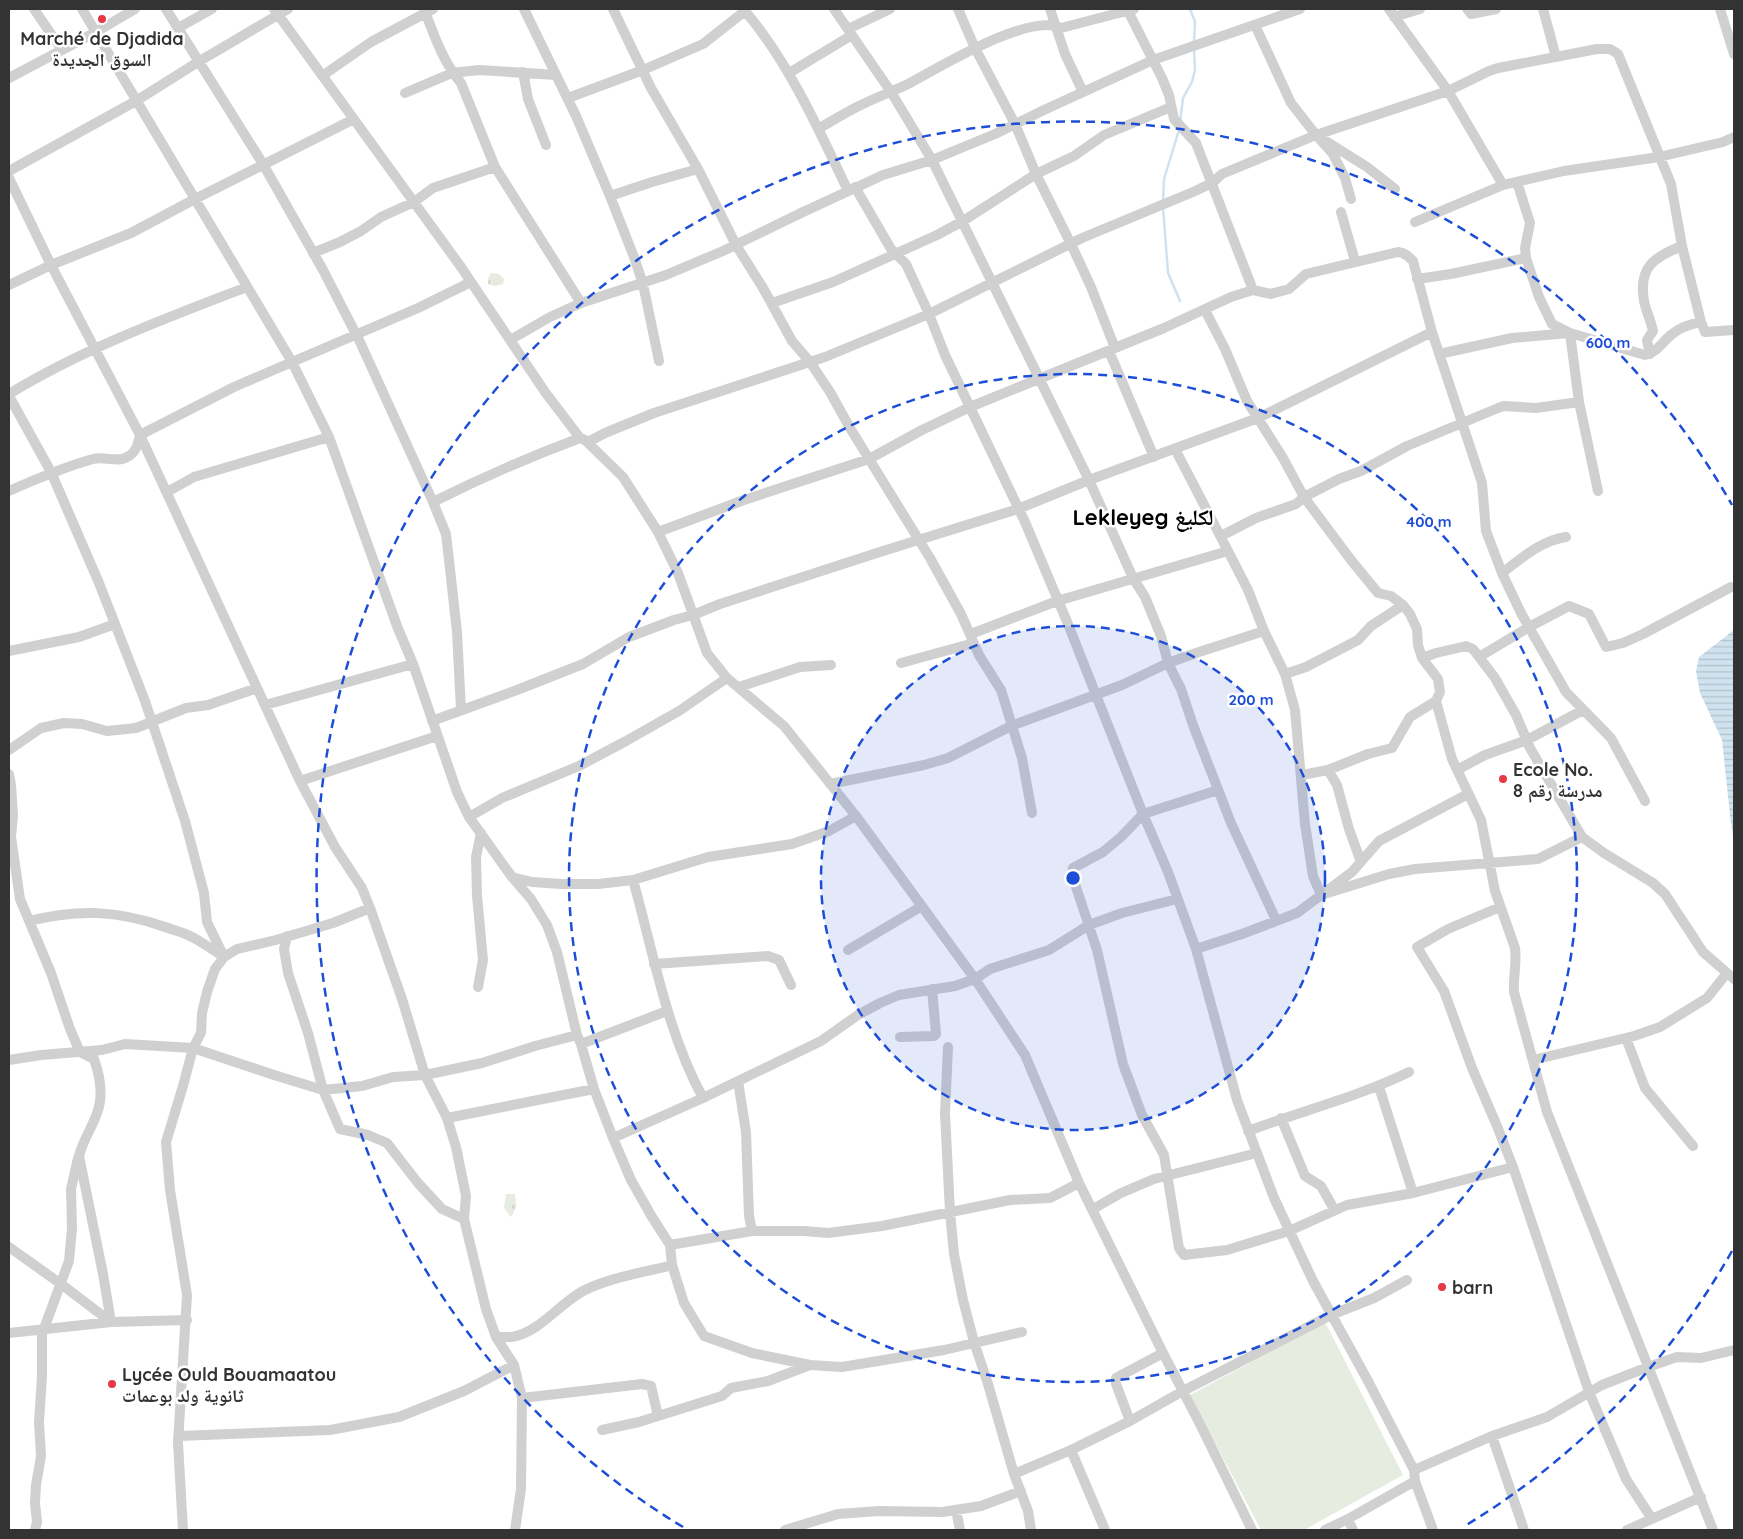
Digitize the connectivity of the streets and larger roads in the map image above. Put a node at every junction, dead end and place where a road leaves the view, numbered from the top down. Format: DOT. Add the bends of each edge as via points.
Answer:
graph roads {
  1 [pos="34,9"];
  2 [pos="82,9"];
  3 [pos="135,9"];
  4 [pos="166,9"];
  5 [pos="212,9"];
  6 [pos="288,9"];
  7 [pos="524,9"];
  8 [pos="613,9"];
  9 [pos="834,9"];
  10 [pos="890,9"];
  11 [pos="958,9"];
  12 [pos="1050,9"];
  13 [pos="1130,9"];
  14 [pos="1300,9"];
  15 [pos="1420,9"];
  16 [pos="1467,9"];
  17 [pos="1496,9"];
  18 [pos="1544,9"];
  19 [pos="1720,9"];
  20 [pos="428,10"];
  21 [pos="276,12"];
  22 [pos="1392,13"];
  23 [pos="1055,25"];
  24 [pos="1255,25"];
  25 [pos="178,28"];
  26 [pos="96,32"];
  27 [pos="850,32"];
  28 [pos="975,48"];
  29 [pos="62,50"];
  30 [pos="1734,54"];
  31 [pos="1556,57"];
  32 [pos="1153,60"];
  33 [pos="198,62"];
  34 [pos="643,70"];
  35 [pos="523,72"];
  36 [pos="452,73"];
  37 [pos="789,73"];
  38 [pos="556,75"];
  39 [pos="322,76"];
  40 [pos="9,78"];
  41 [pos="1448,91"];
  42 [pos="891,92"];
  43 [pos="1083,92"];
  44 [pos="405,93"];
  45 [pos="568,98"];
  46 [pos="136,101"];
  47 [pos="1171,107"];
  48 [pos="354,119"];
  49 [pos="1015,124"];
  50 [pos="818,129"];
  51 [pos="1316,135"];
  52 [pos="1734,137"];
  53 [pos="546,145"];
  54 [pos="1659,157"];
  55 [pos="932,160"];
  56 [pos="263,164"];
  57 [pos="495,167"];
  58 [pos="698,169"];
  59 [pos="9,171"];
  60 [pos="1036,174"];
  61 [pos="9,178"];
  62 [pos="1516,182"];
  63 [pos="1212,183"];
  64 [pos="1503,185"];
  65 [pos="852,189"];
  66 [pos="1395,189"];
  67 [pos="610,196"];
  68 [pos="195,199"];
  69 [pos="1351,199"];
  70 [pos="414,202"];
  71 [pos="1341,212"];
  72 [pos="963,221"];
  73 [pos="1415,222"];
  74 [pos="1071,244"];
  75 [pos="736,245"];
  76 [pos="1682,246"];
  77 [pos="313,253"];
  78 [pos="896,255"];
  79 [pos="1526,258"];
  80 [pos="1355,261"];
  81 [pos="51,265"];
  82 [pos="1417,279"];
  83 [pos="471,282"];
  84 [pos="993,283"];
  85 [pos="643,284"];
  86 [pos="9,285"];
  87 [pos="247,287"];
  88 [pos="1252,290"];
  89 [pos="581,303"];
  90 [pos="772,304"];
  91 [pos="1206,310"];
  92 [pos="929,314"];
  93 [pos="1701,322"];
  94 [pos="1734,330"];
  95 [pos="1432,332"];
  96 [pos="1570,333"];
  97 [pos="357,335"];
  98 [pos="510,340"];
  99 [pos="95,349"];
  100 [pos="1112,349"];
  101 [pos="1439,354"];
  102 [pos="1650,354"];
  103 [pos="659,361"];
  104 [pos="292,362"];
  105 [pos="810,362"];
  106 [pos="1038,379"];
  107 [pos="9,395"];
  108 [pos="1579,402"];
  109 [pos="970,407"];
  110 [pos="1258,418"];
  111 [pos="1462,423"];
  112 [pos="140,434"];
  113 [pos="329,437"];
  114 [pos="584,440"];
  115 [pos="1175,449"];
  116 [pos="1154,457"];
  117 [pos="869,459"];
  118 [pos="51,472"];
  119 [pos="1089,480"];
  120 [pos="9,491"];
  121 [pos="1598,491"];
  122 [pos="167,492"];
  123 [pos="1304,497"];
  124 [pos="433,502"];
  125 [pos="1018,509"];
  126 [pos="658,532"];
  127 [pos="1221,536"];
  128 [pos="1566,537"];
  129 [pos="919,540"];
  130 [pos="1228,550"];
  131 [pos="1502,573"];
  132 [pos="1133,578"];
  133 [pos="1731,587"];
  134 [pos="1057,601"];
  135 [pos="1403,605"];
  136 [pos="693,615"];
  137 [pos="115,624"];
  138 [pos="1529,627"];
  139 [pos="1264,631"];
  140 [pos="972,639"];
  141 [pos="9,652"];
  142 [pos="1479,657"];
  143 [pos="1422,658"];
  144 [pos="901,662"];
  145 [pos="1168,663"];
  146 [pos="413,664"];
  147 [pos="830,665"];
  148 [pos="1285,674"];
  149 [pos="727,678"];
  150 [pos="739,687"];
  151 [pos="257,688"];
  152 [pos="1095,695"];
  153 [pos="1436,701"];
  154 [pos="265,705"];
  155 [pos="461,710"];
  156 [pos="1583,710"];
  157 [pos="152,720"];
  158 [pos="432,721"];
  159 [pos="1011,726"];
  160 [pos="437,736"];
  161 [pos="1527,740"];
  162 [pos="9,750"];
  163 [pos="1328,770"];
  164 [pos="1457,770"];
  165 [pos="9,774"];
  166 [pos="1302,775"];
  167 [pos="300,782"];
  168 [pos="830,784"];
  169 [pos="1218,790"];
  170 [pos="1468,794"];
  171 [pos="1644,801"];
  172 [pos="1032,813"];
  173 [pos="1143,814"];
  174 [pos="469,816"];
  175 [pos="856,816"];
  176 [pos="481,833"];
  177 [pos="1582,837"];
  178 [pos="1361,862"];
  179 [pos="1490,862"];
  180 [pos="12,869"];
  181 [pos="512,877"];
  182 [pos="633,880"];
  183 [pos="1321,895"];
  184 [pos="1177,899"];
  185 [pos="922,906"];
  186 [pos="1500,907"];
  187 [pos="370,908"];
  188 [pos="1276,920"];
  189 [pos="29,921"];
  190 [pos="1089,925"];
  191 [pos="287,936"];
  192 [pos="1196,949"];
  193 [pos="848,950"];
  194 [pos="224,957"];
  195 [pos="654,964"];
  196 [pos="1731,976"];
  197 [pos="975,979"];
  198 [pos="791,985"];
  199 [pos="478,987"];
  200 [pos="932,989"];
  201 [pos="667,1011"];
  202 [pos="900,1037"];
  203 [pos="1626,1038"];
  204 [pos="579,1039"];
  205 [pos="948,1047"];
  206 [pos="192,1048"];
  207 [pos="80,1052"];
  208 [pos="9,1060"];
  209 [pos="1533,1060"];
  210 [pos="1409,1072"];
  211 [pos="425,1075"];
  212 [pos="738,1081"];
  213 [pos="1379,1086"];
  214 [pos="594,1089"];
  215 [pos="323,1090"];
  216 [pos="703,1098"];
  217 [pos="447,1118"];
  218 [pos="1281,1118"];
  219 [pos="1248,1131"];
  220 [pos="613,1138"];
  221 [pos="1693,1146"];
  222 [pos="1257,1153"];
  223 [pos="79,1156"];
  224 [pos="1512,1167"];
  225 [pos="1166,1176"];
  226 [pos="1079,1182"];
  227 [pos="1413,1193"];
  228 [pos="1093,1209"];
  229 [pos="1334,1209"];
  230 [pos="950,1212"];
  231 [pos="464,1219"];
  232 [pos="752,1231"];
  233 [pos="1290,1231"];
  234 [pos="670,1245"];
  235 [pos="9,1247"];
  236 [pos="672,1265"];
  237 [pos="1407,1280"];
  238 [pos="61,1284"];
  239 [pos="1331,1315"];
  240 [pos="187,1320"];
  241 [pos="111,1322"];
  242 [pos="44,1330"];
  243 [pos="1022,1332"];
  244 [pos="9,1333"];
  245 [pos="496,1336"];
  246 [pos="974,1342"];
  247 [pos="1734,1350"];
  248 [pos="1163,1354"];
  249 [pos="514,1365"];
  250 [pos="810,1365"];
  251 [pos="1648,1367"];
  252 [pos="1184,1391"];
  253 [pos="1589,1392"];
  254 [pos="522,1398"];
  255 [pos="658,1416"];
  256 [pos="1130,1421"];
  257 [pos="602,1430"];
  258 [pos="179,1436"];
  259 [pos="1492,1436"];
  260 [pos="1071,1450"];
  261 [pos="1014,1474"];
  262 [pos="1415,1476"];
  263 [pos="1021,1492"];
  264 [pos="1701,1496"];
  265 [pos="956,1510"];
  266 [pos="1348,1519"];
  267 [pos="1652,1519"];
  268 [pos="35,1530"];
  269 [pos="182,1530"];
  270 [pos="515,1530"];
  271 [pos="785,1530"];
  272 [pos="960,1530"];
  273 [pos="1031,1530"];
  274 [pos="1104,1530"];
  275 [pos="1252,1530"];
  276 [pos="1325,1530"];
  277 [pos="1353,1530"];
  278 [pos="1433,1530"];
  279 [pos="1524,1530"];
  280 [pos="1627,1530"];
  281 [pos="1713,1530"];
  1 -- 29 [label="street"];
  2 -- 26 [label="street"];
  3 -- 26 [label="street"];
  4 -- 25 [label="street"];
  5 -- 25 [label="street"];
  6 -- 21 [label="street"];
  7 -- 38 [label="street"];
  8 -- 34 [label="street"];
  9 -- 27 [label="street"];
  10 -- 27 [label="street"];
  11 -- 28 [label="street"];
  12 -- 23 [label="street"];
  13 -- 23 [label="street" via="1061,28"];
  13 -- 32 [label="street"];
  14 -- 24 [label="street"];
  15 -- 22 [label="street"];
  16 -- 17 [label="street" via="1471,14"];
  18 -- 31 [label="street"];
  19 -- 30 [label="street"];
  20 -- 36 [label="street"];
  20 -- 39 [label="street" via="371,42"];
  21 -- 33 [label="street"];
  21 -- 39 [label="street"];
  22 -- 41 [label="street"];
  23 -- 28 [label="street" via="1030,28"];
  23 -- 43 [label="street"];
  24 -- 32 [label="street"];
  24 -- 51 [label="street" via="1291,103"];
  25 -- 33 [label="street"];
  26 -- 29 [label="street"];
  26 -- 46 [label="street"];
  27 -- 37 [label="street"];
  27 -- 42 [label="street"];
  28 -- 42 [label="street"];
  28 -- 49 [label="street"];
  29 -- 40 [label="street"];
  31 -- 41 [label="street" via="1498,68"];
  31 -- 54 [label="street" via="1597,49 1610,49 1618,54"];
  32 -- 43 [label="street"];
  32 -- 47 [label="street"];
  33 -- 46 [label="street"];
  33 -- 56 [label="street"];
  34 -- 37 [label="street" via="703,44 745,11"];
  34 -- 45 [label="street"];
  34 -- 58 [label="street"];
  35 -- 36 [label="street" via="479,70"];
  35 -- 38 [label="street"];
  35 -- 53 [label="street" via="528,99"];
  36 -- 44 [label="street"];
  36 -- 57 [label="street" via="461,84"];
  37 -- 50 [label="street"];
  38 -- 45 [label="street"];
  39 -- 48 [label="street"];
  41 -- 51 [label="street"];
  41 -- 64 [label="street"];
  42 -- 50 [label="street" via="859,105"];
  42 -- 55 [label="street"];
  43 -- 49 [label="street"];
  45 -- 67 [label="street"];
  46 -- 59 [label="street"];
  46 -- 68 [label="street"];
  47 -- 60 [label="street" via="1104,135 1074,156"];
  47 -- 63 [label="street" via="1174,119 1196,143"];
  48 -- 56 [label="street"];
  48 -- 70 [label="street"];
  49 -- 55 [label="street"];
  49 -- 60 [label="street"];
  50 -- 65 [label="street"];
  51 -- 63 [label="street" via="1222,174"];
  51 -- 66 [label="street"];
  51 -- 69 [label="street" via="1333,154"];
  52 -- 54 [label="street"];
  54 -- 62 [label="street" via="1564,171"];
  54 -- 76 [label="street" via="1671,184"];
  55 -- 65 [label="street" via="883,175"];
  55 -- 72 [label="street"];
  56 -- 68 [label="street"];
  56 -- 77 [label="street"];
  57 -- 70 [label="street" via="433,188"];
  57 -- 89 [label="street"];
  58 -- 67 [label="street"];
  58 -- 75 [label="street"];
  60 -- 72 [label="street"];
  60 -- 74 [label="street"];
  61 -- 81 [label="street"];
  62 -- 64 [label="street"];
  62 -- 79 [label="street" via="1530,223"];
  63 -- 74 [label="street"];
  63 -- 88 [label="street"];
  64 -- 73 [label="street"];
  65 -- 75 [label="street"];
  65 -- 78 [label="street"];
  67 -- 85 [label="street"];
  68 -- 81 [label="street" via="130,233"];
  68 -- 87 [label="street"];
  70 -- 77 [label="street"];
  70 -- 83 [label="street"];
  71 -- 80 [label="street"];
  72 -- 78 [label="street"];
  72 -- 84 [label="street"];
  74 -- 84 [label="street"];
  74 -- 100 [label="street" via="1091,287"];
  75 -- 85 [label="street"];
  75 -- 90 [label="street"];
  76 -- 93 [label="street"];
  76 -- 102 [label="street" via="1658,257 1646,272 1644,302 1653,329 1647,339"];
  77 -- 97 [label="street"];
  78 -- 90 [label="street"];
  78 -- 92 [label="street" via="906,264"];
  79 -- 82 [label="street"];
  79 -- 96 [label="street" via="1552,324"];
  80 -- 82 [label="street" via="1403,253 1413,261"];
  80 -- 88 [label="street" via="1306,274 1289,289 1271,294"];
  81 -- 86 [label="street"];
  81 -- 99 [label="street"];
  82 -- 95 [label="street"];
  83 -- 97 [label="street"];
  83 -- 98 [label="street"];
  84 -- 92 [label="street"];
  84 -- 106 [label="street"];
  85 -- 89 [label="street"];
  85 -- 103 [label="street"];
  87 -- 99 [label="street"];
  87 -- 104 [label="street"];
  88 -- 91 [label="street" via="1231,296"];
  89 -- 98 [label="street"];
  90 -- 105 [label="street" via="792,341"];
  91 -- 100 [label="street"];
  91 -- 110 [label="street" via="1246,400"];
  92 -- 105 [label="street"];
  92 -- 109 [label="street"];
  93 -- 94 [label="street" via="1705,332"];
  93 -- 102 [label="street" via="1675,332"];
  95 -- 101 [label="street"];
  95 -- 110 [label="street"];
  96 -- 101 [label="street" via="1512,338"];
  96 -- 102 [label="street" via="1640,354"];
  96 -- 108 [label="street"];
  97 -- 104 [label="street"];
  97 -- 124 [label="street"];
  98 -- 114 [label="street" via="545,392"];
  99 -- 107 [label="street"];
  99 -- 112 [label="street"];
  100 -- 106 [label="street"];
  100 -- 116 [label="street"];
  101 -- 111 [label="street"];
  104 -- 112 [label="street"];
  104 -- 113 [label="street"];
  105 -- 114 [label="street" via="654,413"];
  105 -- 117 [label="street"];
  106 -- 109 [label="street"];
  106 -- 119 [label="street"];
  107 -- 118 [label="street"];
  108 -- 111 [label="street" via="1536,408 1504,406"];
  108 -- 121 [label="street"];
  109 -- 117 [label="street"];
  109 -- 125 [label="street"];
  110 -- 115 [label="street"];
  110 -- 123 [label="street"];
  111 -- 123 [label="street"];
  111 -- 131 [label="street" via="1482,487 1486,531"];
  112 -- 118 [label="street" via="137,447 123,460 96,458"];
  112 -- 122 [label="street"];
  113 -- 122 [label="street" via="194,477"];
  113 -- 146 [label="street"];
  114 -- 124 [label="street" via="492,473"];
  114 -- 126 [label="street" via="623,477"];
  115 -- 116 [label="street"];
  115 -- 127 [label="street"];
  116 -- 119 [label="street"];
  117 -- 126 [label="street"];
  117 -- 129 [label="street"];
  118 -- 120 [label="street"];
  118 -- 137 [label="street"];
  119 -- 125 [label="street"];
  119 -- 132 [label="street"];
  122 -- 151 [label="street"];
  123 -- 127 [label="street" via="1296,504 1256,518"];
  123 -- 135 [label="street" via="1378,593 1392,596"];
  124 -- 155 [label="street" via="446,534 457,632"];
  125 -- 129 [label="street"];
  125 -- 134 [label="street"];
  126 -- 136 [label="street"];
  127 -- 130 [label="street"];
  128 -- 131 [label="street" via="1538,547"];
  129 -- 136 [label="street"];
  129 -- 140 [label="street"];
  130 -- 132 [label="street"];
  130 -- 139 [label="street"];
  131 -- 138 [label="street"];
  132 -- 134 [label="street"];
  132 -- 145 [label="street" via="1145,597"];
  133 -- 138 [label="street" via="1643,634 1606,647 1589,614 1569,606"];
  134 -- 140 [label="street"];
  134 -- 152 [label="street"];
  135 -- 143 [label="street" via="1417,629"];
  135 -- 148 [label="street" via="1371,626 1358,640 1306,667"];
  136 -- 149 [label="street" via="707,653"];
  136 -- 155 [label="street" via="629,637 582,664"];
  137 -- 141 [label="street" via="79,637"];
  137 -- 157 [label="street"];
  138 -- 142 [label="street"];
  138 -- 156 [label="street" via="1566,692"];
  139 -- 145 [label="street"];
  139 -- 148 [label="street"];
  140 -- 144 [label="street"];
  140 -- 159 [label="street" via="1000,690"];
  142 -- 143 [label="street" via="1466,646"];
  142 -- 161 [label="street" via="1495,678"];
  143 -- 153 [label="street" via="1438,679 1440,692"];
  145 -- 152 [label="street"];
  145 -- 169 [label="street" via="1181,689"];
  146 -- 154 [label="street"];
  146 -- 158 [label="street"];
  147 -- 150 [label="street" via="800,667"];
  148 -- 166 [label="street" via="1296,710"];
  149 -- 150 [label="street"];
  149 -- 174 [label="street" via="679,711 626,741"];
  150 -- 168 [label="street" via="784,726"];
  151 -- 154 [label="street"];
  151 -- 157 [label="street"];
  152 -- 159 [label="street"];
  152 -- 173 [label="street"];
  153 -- 163 [label="street" via="1410,717 1392,748"];
  153 -- 164 [label="street"];
  154 -- 167 [label="street"];
  155 -- 158 [label="street"];
  156 -- 161 [label="street"];
  156 -- 171 [label="street" via="1611,738"];
  157 -- 162 [label="street" via="136,728 107,731 64,722 41,728"];
  157 -- 194 [label="street" via="185,820 204,894 207,922"];
  158 -- 160 [label="street"];
  159 -- 168 [label="street" via="948,758"];
  159 -- 172 [label="street" via="1022,758"];
  160 -- 167 [label="street"];
  160 -- 174 [label="street"];
  161 -- 164 [label="street" via="1485,755"];
  161 -- 177 [label="street"];
  163 -- 166 [label="street"];
  163 -- 178 [label="street" via="1337,785"];
  164 -- 170 [label="street"];
  165 -- 180 [label="street" via="13,805"];
  166 -- 183 [label="street" via="1313,876"];
  167 -- 187 [label="street" via="335,847 362,888"];
  168 -- 175 [label="street"];
  169 -- 173 [label="street"];
  169 -- 188 [label="street"];
  170 -- 178 [label="street" via="1379,841"];
  170 -- 179 [label="street" via="1481,820"];
  173 -- 184 [label="street"];
  173 -- 190 [label="street" via="1103,852 1073,868 1072,875"];
  174 -- 176 [label="street"];
  175 -- 182 [label="street" via="829,832 792,844 708,857"];
  175 -- 185 [label="street"];
  176 -- 181 [label="street"];
  176 -- 199 [label="street" via="476,857 483,960"];
  177 -- 179 [label="street" via="1538,859"];
  177 -- 196 [label="street" via="1654,883 1665,894 1703,952"];
  178 -- 183 [label="street"];
  179 -- 183 [label="street" via="1402,871"];
  179 -- 186 [label="street"];
  180 -- 189 [label="street"];
  181 -- 182 [label="street" via="532,882 570,884"];
  181 -- 204 [label="street" via="548,925"];
  182 -- 195 [label="street"];
  183 -- 188 [label="street" via="1297,913"];
  184 -- 190 [label="street"];
  184 -- 192 [label="street"];
  185 -- 193 [label="street"];
  185 -- 197 [label="street"];
  186 -- 209 [label="street" via="1516,948 1514,992"];
  186 -- 224 [label="street" via="1417,947 1444,991"];
  187 -- 191 [label="street"];
  187 -- 211 [label="street"];
  188 -- 192 [label="street"];
  189 -- 194 [label="street" via="53,915 93,913 140,918 190,936"];
  189 -- 207 [label="street"];
  190 -- 197 [label="street" via="1049,950 990,969"];
  190 -- 225 [label="street" via="1123,1064 1142,1115 1164,1155"];
  191 -- 194 [label="street" via="237,949"];
  191 -- 215 [label="street" via="284,949 288,973"];
  192 -- 219 [label="street" via="1236,1100"];
  194 -- 206 [label="street" via="215,969 202,1013 200,1033"];
  195 -- 198 [label="street" via="768,956 779,960"];
  195 -- 201 [label="street"];
  196 -- 203 [label="street" via="1683,1014 1660,1027"];
  197 -- 200 [label="street"];
  197 -- 226 [label="street" via="1025,1055"];
  200 -- 202 [label="street" via="936,1034"];
  200 -- 212 [label="street" via="899,995 880,1003 821,1041"];
  201 -- 204 [label="street"];
  201 -- 216 [label="street"];
  203 -- 209 [label="street"];
  203 -- 221 [label="street" via="1645,1088"];
  204 -- 211 [label="street" via="535,1046"];
  204 -- 214 [label="street"];
  205 -- 230 [label="street" via="945,1113"];
  206 -- 207 [label="street" via="125,1044"];
  206 -- 215 [label="street"];
  206 -- 240 [label="street" via="166,1142 170,1190 187,1295"];
  207 -- 208 [label="street"];
  207 -- 223 [label="street" via="94,1059 100,1078 100,1095 98,1112"];
  209 -- 251 [label="street" via="1547,1112"];
  210 -- 213 [label="street"];
  211 -- 215 [label="street"];
  211 -- 217 [label="street"];
  212 -- 216 [label="street"];
  212 -- 232 [label="street" via="746,1132"];
  213 -- 218 [label="street"];
  213 -- 227 [label="street"];
  214 -- 217 [label="street"];
  214 -- 220 [label="street"];
  215 -- 231 [label="street" via="340,1129 387,1143 442,1210"];
  216 -- 220 [label="street"];
  217 -- 231 [label="street" via="466,1196"];
  218 -- 219 [label="street"];
  218 -- 229 [label="street" via="1305,1176 1321,1186"];
  219 -- 222 [label="street"];
  220 -- 234 [label="street" via="631,1180"];
  222 -- 225 [label="street"];
  222 -- 233 [label="street"];
  223 -- 238 [label="street" via="71,1190 69,1261"];
  223 -- 241 [label="street"];
  224 -- 227 [label="street"];
  224 -- 253 [label="street"];
  225 -- 228 [label="street"];
  225 -- 233 [label="street" via="1179,1248 1184,1255 1226,1250"];
  226 -- 228 [label="street"];
  226 -- 230 [label="street" via="1050,1198 1010,1200"];
  227 -- 229 [label="street"];
  228 -- 248 [label="street"];
  229 -- 233 [label="street"];
  230 -- 232 [label="street" via="828,1233"];
  230 -- 246 [label="street" via="954,1254"];
  231 -- 245 [label="street" via="486,1309"];
  232 -- 234 [label="street"];
  233 -- 239 [label="street"];
  234 -- 236 [label="street"];
  235 -- 238 [label="street"];
  236 -- 245 [label="street" via="618,1277 583,1291 534,1328 512,1337"];
  236 -- 250 [label="street" via="684,1303 704,1336 752,1353"];
  237 -- 239 [label="street" via="1374,1298"];
  238 -- 241 [label="street"];
  238 -- 242 [label="street"];
  239 -- 252 [label="street"];
  239 -- 262 [label="street"];
  240 -- 241 [label="street"];
  240 -- 258 [label="street"];
  241 -- 242 [label="street"];
  242 -- 244 [label="street"];
  242 -- 268 [label="street" via="39,1422 41,1456 36,1485"];
  243 -- 246 [label="street"];
  245 -- 249 [label="street"];
  246 -- 250 [label="street" via="842,1368"];
  246 -- 261 [label="street"];
  247 -- 251 [label="street" via="1701,1358 1677,1357"];
  248 -- 252 [label="street"];
  248 -- 256 [label="street" via="1116,1378"];
  249 -- 254 [label="street"];
  249 -- 258 [label="street" via="464,1391 399,1417 330,1430"];
  250 -- 255 [label="street" via="768,1381 731,1388 722,1396"];
  251 -- 253 [label="street"];
  251 -- 264 [label="street"];
  252 -- 256 [label="street"];
  252 -- 275 [label="street"];
  253 -- 259 [label="street" via="1547,1417"];
  253 -- 267 [label="street" via="1626,1479"];
  254 -- 255 [label="street" via="642,1384 651,1386"];
  254 -- 270 [label="street" via="521,1489"];
  255 -- 257 [label="street"];
  256 -- 260 [label="street"];
  258 -- 269 [label="street"];
  259 -- 262 [label="street"];
  259 -- 279 [label="street"];
  260 -- 261 [label="street"];
  260 -- 274 [label="street"];
  261 -- 263 [label="street"];
  262 -- 266 [label="street"];
  262 -- 278 [label="street"];
  263 -- 265 [label="street" via="981,1506"];
  263 -- 273 [label="street"];
  264 -- 267 [label="street"];
  264 -- 281 [label="street"];
  265 -- 271 [label="street" via="838,1514"];
  265 -- 272 [label="street"];
  266 -- 276 [label="street"];
  266 -- 277 [label="street"];
  267 -- 280 [label="street"];
}
